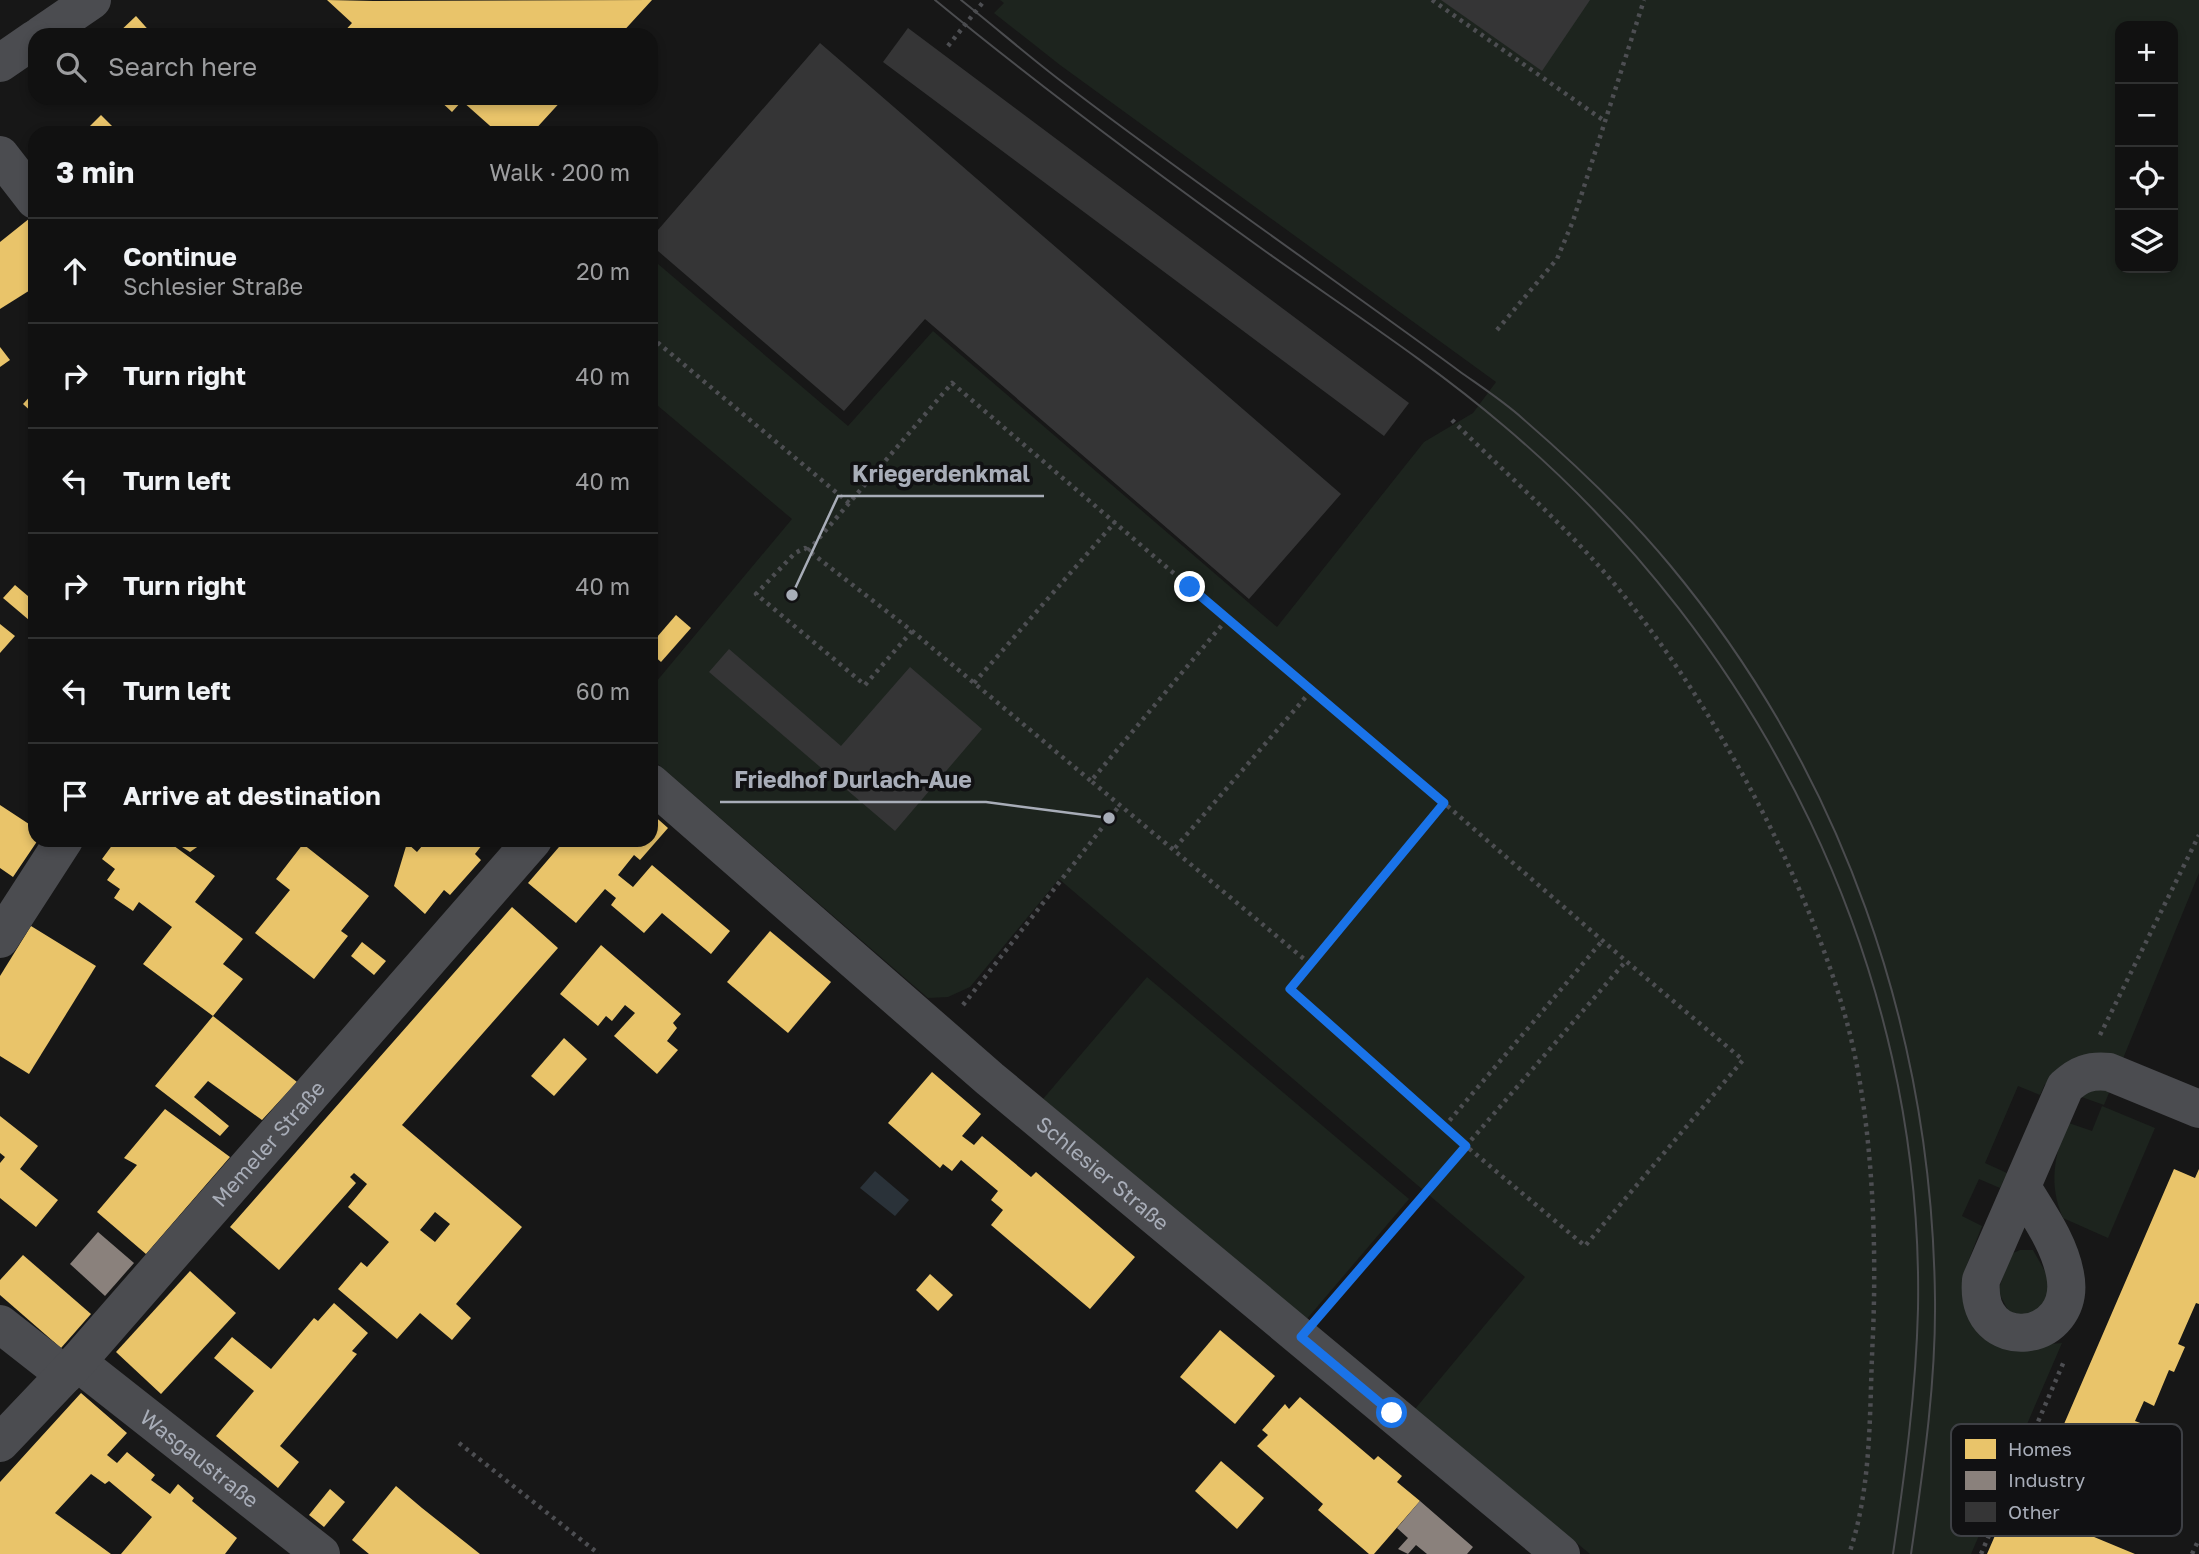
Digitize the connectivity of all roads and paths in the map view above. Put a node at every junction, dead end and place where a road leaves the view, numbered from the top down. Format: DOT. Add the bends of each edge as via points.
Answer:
graph roads {
  1 [pos="92,0"];
  2 [pos="1432,0"];
  3 [pos="1644,0"];
  4 [pos="985,1"];
  5 [pos="51,28"];
  6 [pos="28,44"];
  7 [pos="948,46"];
  8 [pos="0,63"];
  9 [pos="1603,120"];
  10 [pos="0,155"];
  11 [pos="28,191"];
  12 [pos="1497,330"];
  13 [pos="658,343"];
  14 [pos="1452,420"];
  15 [pos="849,503"];
  16 [pos="1115,522"];
  17 [pos="808,551"];
  18 [pos="1227,620"];
  19 [pos="912,631"];
  20 [pos="974,683"];
  21 [pos="1311,691"];
  22 [pos="1091,781"];
  23 [pos="658,789"];
  24 [pos="1444,803"];
  25 [pos="1120,805"];
  26 [pos="2199,835"];
  27 [pos="59,847"];
  28 [pos="527,847"];
  29 [pos="1175,848"];
  30 [pos="0,939"];
  31 [pos="1603,940"];
  32 [pos="1626,961"];
  33 [pos="1310,964"];
  34 [pos="939,1034"];
  35 [pos="2095,1070"];
  36 [pos="2199,1109"];
  37 [pos="1444,1127"];
  38 [pos="1466,1146"];
  39 [pos="2022,1187"];
  40 [pos="0,1324"];
  41 [pos="1301,1337"];
  42 [pos="2067,1354"];
  43 [pos="71,1369"];
  44 [pos="2037,1424"];
  45 [pos="0,1443"];
  46 [pos="459,1443"];
  47 [pos="1989,1536"];
  48 [pos="2199,1539"];
  49 [pos="321,1554"];
  50 [pos="598,1554"];
  51 [pos="1561,1554"];
  52 [pos="1849,1554"];
  53 [pos="1981,1554"];
  54 [pos="2192,1554"];
  1 -- 5 [label="street"];
  2 -- 9 [label="path"];
  3 -- 9 [label="path"];
  4 -- 7 [label="path"];
  6 -- 8 [label="street"];
  9 -- 12 [label="path" via="1557,259"];
  10 -- 11 [label="street"];
  13 -- 15 [label="path"];
  14 -- 52 [label="path" via="1605,573 1666,654 1770,827 1819,937 1858,1074 1870,1185 1874,1303 1866,1469"];
  15 -- 16 [label="path" via="952,383"];
  15 -- 17 [label="path"];
  16 -- 18 [label="path"];
  16 -- 20 [label="path"];
  17 -- 19 [label="path"];
  17 -- 19 [label="path" via="794,553 756,594 865,685"];
  18 -- 21 [label="path"];
  18 -- 22 [label="path"];
  19 -- 20 [label="path"];
  20 -- 22 [label="path"];
  21 -- 24 [label="path"];
  21 -- 29 [label="path"];
  22 -- 25 [label="path"];
  23 -- 34 [label="street, Schlesier Straße"];
  24 -- 31 [label="path"];
  24 -- 33 [label="path"];
  25 -- 29 [label="path"];
  25 -- 34 [label="path"];
  26 -- 35 [label="path" via="2102,1027"];
  27 -- 30 [label="street"];
  28 -- 43 [label="street, Memeler Straße"];
  29 -- 33 [label="path"];
  31 -- 32 [label="path"];
  31 -- 37 [label="path"];
  32 -- 38 [label="path"];
  32 -- 38 [label="path" via="1743,1060 1585,1246"];
  33 -- 37 [label="path" via="1290,989"];
  34 -- 41 [label="street, Schlesier Straße"];
  35 -- 36 [label="street"];
  35 -- 39 [label="street" via="2078,1075 2065,1087"];
  37 -- 38 [label="path"];
  38 -- 41 [label="path"];
  40 -- 43 [label="street, Wasgaustraße"];
  41 -- 51 [label="street, Schlesier Straße"];
  42 -- 44 [label="path"];
  43 -- 45 [label="street, Memeler Straße"];
  43 -- 49 [label="street, Wasgaustraße"];
  46 -- 50 [label="path"];
  47 -- 53 [label="path"];
  48 -- 54 [label="path"];
}
